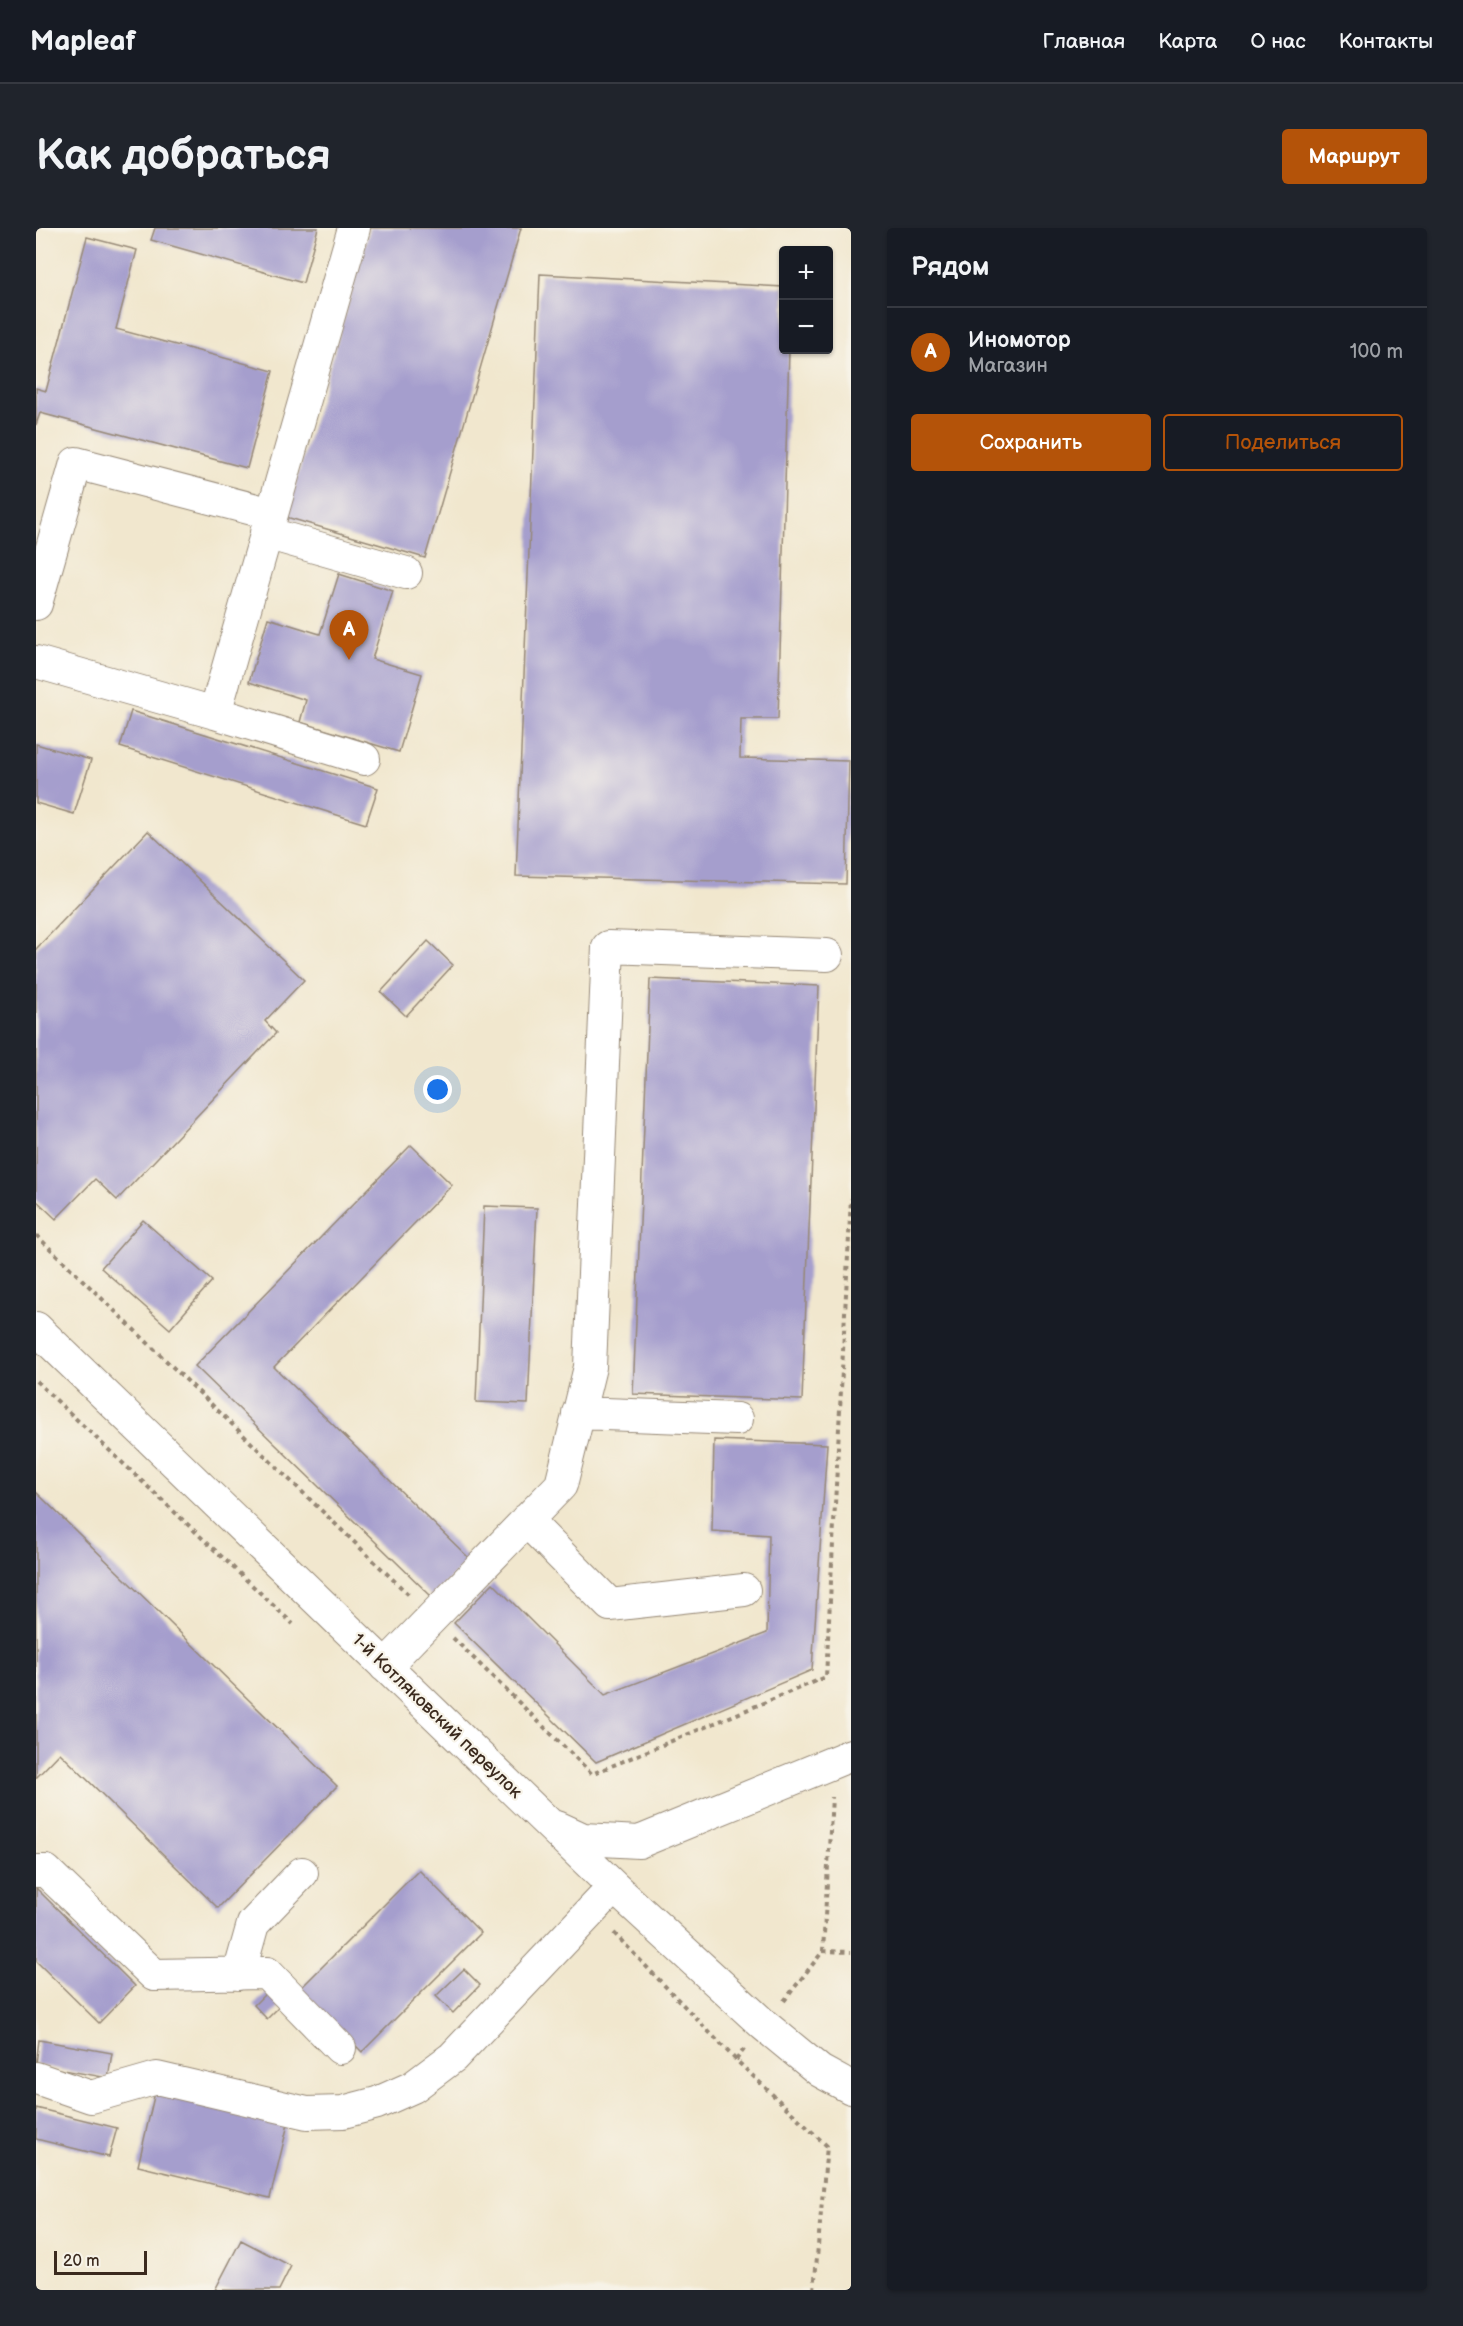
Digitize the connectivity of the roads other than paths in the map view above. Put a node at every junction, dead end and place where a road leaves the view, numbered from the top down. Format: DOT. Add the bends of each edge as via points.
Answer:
graph roads {
  1 [pos="354,228"];
  2 [pos="269,524"];
  3 [pos="406,573"];
  4 [pos="36,604"];
  5 [pos="36,662"];
  6 [pos="215,713"];
  7 [pos="364,759"];
  8 [pos="827,955"];
  9 [pos="36,1328"];
  10 [pos="578,1413"];
  11 [pos="736,1419"];
  12 [pos="526,1521"];
  13 [pos="744,1590"];
  14 [pos="385,1666"];
  15 [pos="851,1755"];
  16 [pos="529,1805"];
  17 [pos="36,1871"];
  18 [pos="302,1873"];
  19 [pos="614,1887"];
  20 [pos="239,1974"];
  21 [pos="340,2048"];
  22 [pos="36,2078"];
  23 [pos="851,2088"];
  1 -- 2 [label="street"];
  2 -- 3 [label="street"];
  2 -- 4 [label="street" via="76,463"];
  2 -- 6 [label="street"];
  5 -- 6 [label="street"];
  6 -- 7 [label="street"];
  8 -- 10 [label="street" via="608,947 590,1367"];
  9 -- 14 [label="street, 1-й Котляковский переулок"];
  10 -- 11 [label="street"];
  10 -- 12 [label="street" via="561,1485"];
  12 -- 13 [label="street" via="610,1605"];
  12 -- 14 [label="street"];
  14 -- 16 [label="street, 1-й Котляковский переулок"];
  15 -- 16 [label="street" via="639,1842 583,1839 561,1829"];
  16 -- 19 [label="street, 1-й Котляковский переулок"];
  17 -- 20 [label="street" via="46,1871 154,1975"];
  18 -- 20 [label="street" via="253,1924"];
  19 -- 22 [label="street" via="453,2056 413,2087 377,2103 343,2112 307,2113 158,2078 91,2097"];
  19 -- 23 [label="street, 1-й Котляковский переулок" via="764,2025 820,2071"];
  20 -- 21 [label="street" via="267,1973"];
}
